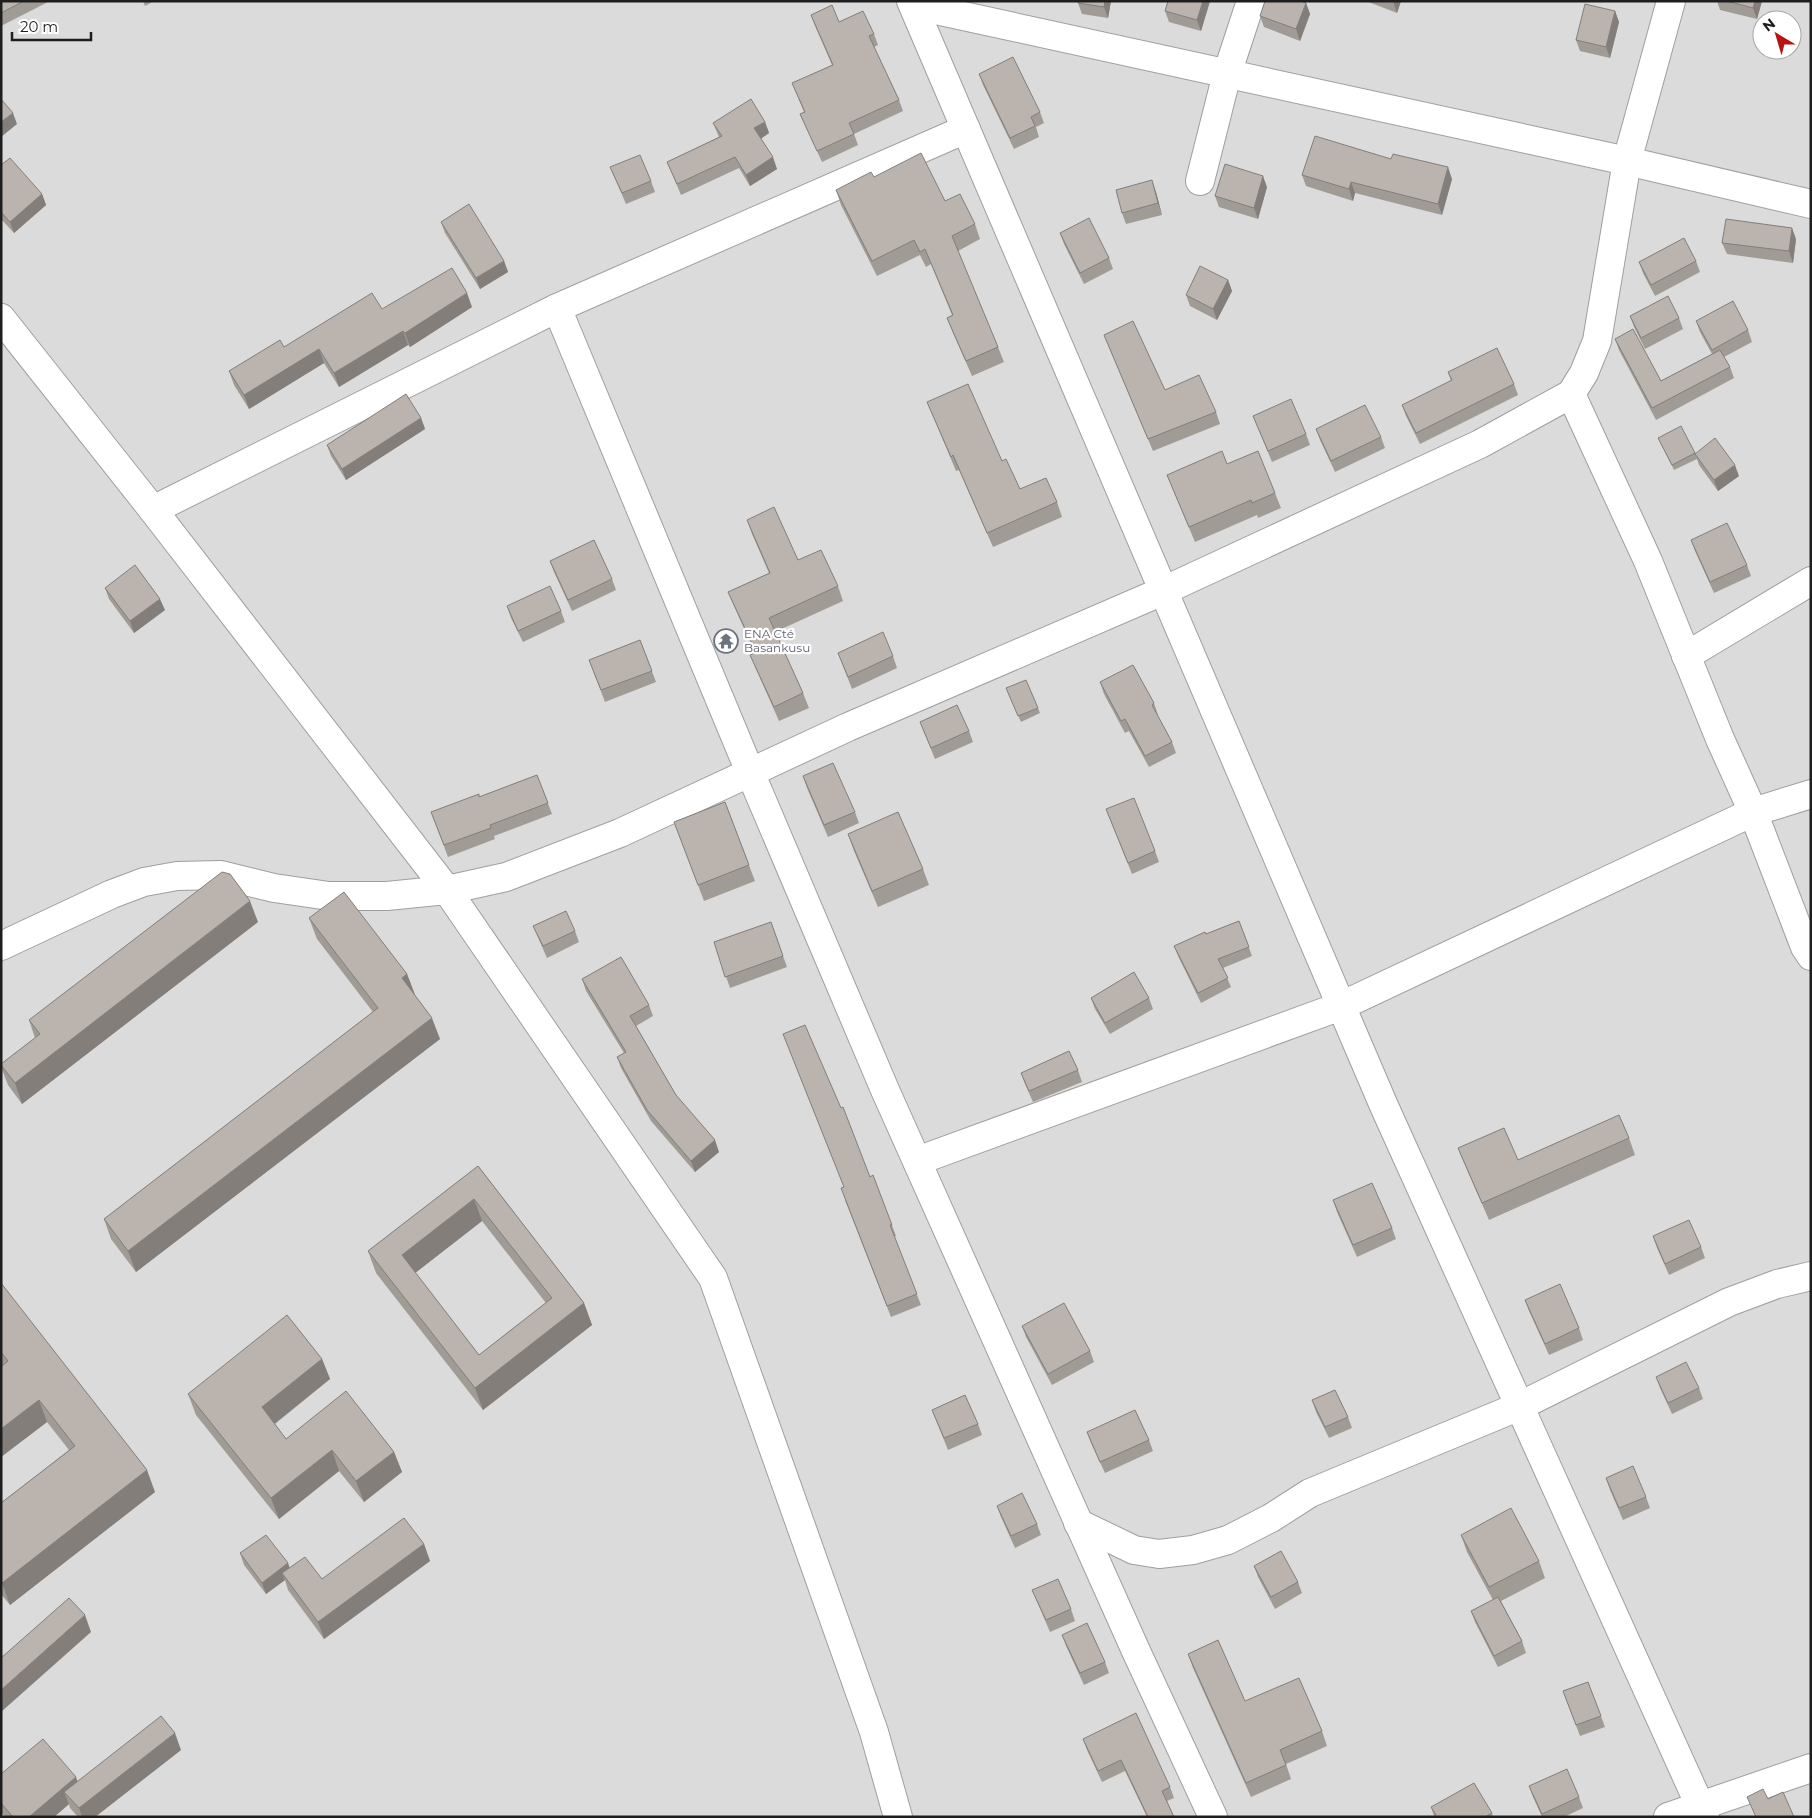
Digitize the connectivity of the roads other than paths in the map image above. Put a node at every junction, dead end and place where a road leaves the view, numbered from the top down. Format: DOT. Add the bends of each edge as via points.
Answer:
graph roads {
  1 [pos="1251,1"];
  2 [pos="1671,1"];
  3 [pos="912,3"];
  4 [pos="1227,74"];
  5 [pos="966,129"];
  6 [pos="1627,161"];
  7 [pos="1200,181"];
  8 [pos="1811,204"];
  9 [pos="557,308"];
  10 [pos="1,318"];
  11 [pos="1571,394"];
  12 [pos="153,510"];
  13 [pos="1811,580"];
  14 [pos="1163,591"];
  15 [pos="1686,656"];
  16 [pos="750,772"];
  17 [pos="1811,794"];
  18 [pos="1753,812"];
  19 [pos="447,890"];
  20 [pos="1,946"];
  21 [pos="1811,956"];
  22 [pos="1341,1006"];
  23 [pos="917,1162"];
  24 [pos="1811,1276"];
  25 [pos="1520,1406"];
  26 [pos="1078,1523"];
  27 [pos="1811,1768"];
  28 [pos="1702,1811"];
  29 [pos="898,1817"];
  30 [pos="1213,1817"];
  31 [pos="1668,1817"];
  1 -- 4 [label="street"];
  2 -- 6 [label="street"];
  3 -- 4 [label="street"];
  3 -- 5 [label="street"];
  4 -- 6 [label="street"];
  4 -- 7 [label="street"];
  5 -- 9 [label="street"];
  5 -- 14 [label="street"];
  6 -- 8 [label="street"];
  6 -- 11 [label="street" via="1597,341"];
  9 -- 12 [label="street"];
  9 -- 16 [label="street"];
  10 -- 12 [label="street"];
  11 -- 14 [label="street" via="1480,444"];
  11 -- 15 [label="street" via="1648,561"];
  12 -- 19 [label="street"];
  13 -- 15 [label="street"];
  14 -- 16 [label="street"];
  14 -- 22 [label="street"];
  15 -- 18 [label="street"];
  16 -- 19 [label="street" via="620,833 506,877"];
  16 -- 23 [label="street"];
  17 -- 18 [label="street"];
  18 -- 21 [label="street"];
  18 -- 22 [label="street"];
  19 -- 20 [label="street" via="387,896 329,896 274,888 221,875 177,876 144,882 112,894"];
  19 -- 29 [label="street" via="713,1278 874,1732"];
  22 -- 23 [label="street"];
  22 -- 25 [label="street"];
  23 -- 26 [label="street"];
  24 -- 25 [label="street" via="1777,1284 1728,1302"];
  25 -- 26 [label="street" via="1310,1493 1228,1540 1193,1550 1159,1554 1134,1550"];
  25 -- 28 [label="street"];
  26 -- 30 [label="street"];
  27 -- 28 [label="street"];
  28 -- 31 [label="street"];
}
